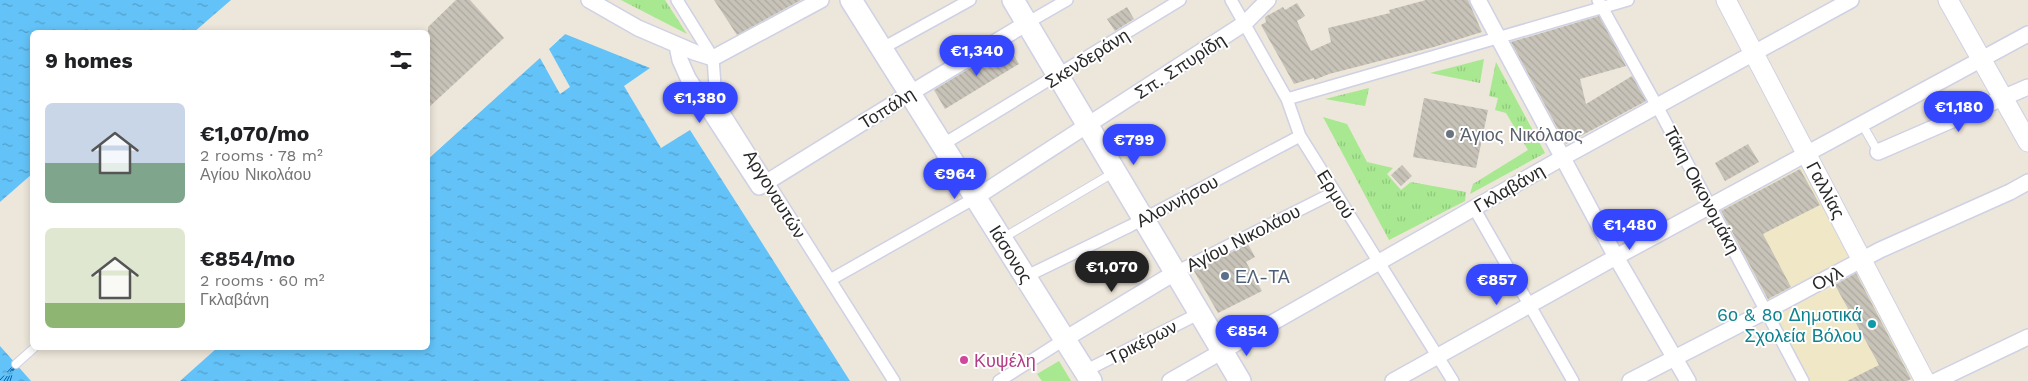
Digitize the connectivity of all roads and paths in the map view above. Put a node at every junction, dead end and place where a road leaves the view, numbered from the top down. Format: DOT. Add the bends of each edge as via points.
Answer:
graph roads {
  1 [pos="589,0"];
  2 [pos="677,0"];
  3 [pos="821,0"];
  4 [pos="851,0"];
  5 [pos="970,0"];
  6 [pos="1014,0"];
  7 [pos="1067,0"];
  8 [pos="1180,0"];
  9 [pos="1231,0"];
  10 [pos="1268,0"];
  11 [pos="1478,0"];
  12 [pos="1628,0"];
  13 [pos="1726,0"];
  14 [pos="1850,0"];
  15 [pos="1948,0"];
  16 [pos="1600,4"];
  17 [pos="608,6"];
  18 [pos="1027,23"];
  19 [pos="1245,23"];
  20 [pos="2028,34"];
  21 [pos="1497,38"];
  22 [pos="677,46"];
  23 [pos="881,49"];
  24 [pos="1753,53"];
  25 [pos="713,58"];
  26 [pos="1982,59"];
  27 [pos="1058,76"];
  28 [pos="2028,87"];
  29 [pos="909,94"];
  30 [pos="2003,97"];
  31 [pos="1287,99"];
  32 [pos="1657,106"];
  33 [pos="1862,124"];
  34 [pos="1088,126"];
  35 [pos="1300,136"];
  36 [pos="2028,142"];
  37 [pos="942,145"];
  38 [pos="1878,152"];
  39 [pos="1806,154"];
  40 [pos="1562,158"];
  41 [pos="1116,171"];
  42 [pos="2028,182"];
  43 [pos="764,184"];
  44 [pos="1335,192"];
  45 [pos="975,198"];
  46 [pos="1710,206"];
  47 [pos="1474,208"];
  48 [pos="1144,219"];
  49 [pos="1001,239"];
  50 [pos="1616,257"];
  51 [pos="1863,260"];
  52 [pos="1379,262"];
  53 [pos="1176,272"];
  54 [pos="1025,277"];
  55 [pos="830,280"];
  56 [pos="1530,305"];
  57 [pos="1766,311"];
  58 [pos="1200,313"];
  59 [pos="2028,337"];
  60 [pos="1065,339"];
  61 [pos="32,350"];
  62 [pos="1222,351"];
  63 [pos="1438,356"];
  64 [pos="1673,358"];
  65 [pos="16,364"];
  66 [pos="1088,376"];
  67 [pos="1647,377"];
  68 [pos="894,381"];
  69 [pos="999,381"];
  70 [pos="1170,381"];
  71 [pos="1240,381"];
  72 [pos="1393,381"];
  73 [pos="1453,381"];
  74 [pos="1573,381"];
  75 [pos="1630,381"];
  76 [pos="1688,381"];
  77 [pos="1803,381"];
  78 [pos="1925,381"];
  79 [pos="1936,381"];
  1 -- 17 [label="street"];
  2 -- 25 [label="street, Αργοναυτών"];
  3 -- 25 [label="street"];
  4 -- 23 [label="main road, Ιάσονος"];
  5 -- 23 [label="street"];
  6 -- 18 [label="main road"];
  7 -- 18 [label="street, Τοπάλη"];
  8 -- 27 [label="street, Σκενδεράνη"];
  9 -- 19 [label="street, Ερμού"];
  10 -- 19 [label="street, Σπ. Σπυρίδη"];
  11 -- 21 [label="street"];
  12 -- 16 [label="street"];
  13 -- 24 [label="street, Γαλλίας"];
  14 -- 24 [label="street, Γκλαβάνη"];
  15 -- 26 [label="street"];
  16 -- 21 [label="street"];
  16 -- 32 [label="street, Τάκη Οικονομάκη"];
  17 -- 22 [label="street" via="638,28"];
  18 -- 27 [label="main road"];
  18 -- 29 [label="street, Τοπάλη"];
  19 -- 31 [label="street, Ερμού"];
  19 -- 34 [label="street, Σπ. Σπυρίδη"];
  20 -- 26 [label="street"];
  21 -- 31 [label="street"];
  21 -- 40 [label="street"];
  22 -- 25 [label="street"];
  22 -- 43 [label="street, Αργοναυτών" via="688,78"];
  23 -- 29 [label="main road, Ιάσονος"];
  24 -- 32 [label="street, Γκλαβάνη"];
  24 -- 39 [label="street, Γαλλίας"];
  25 -- 43 [label="street, Αργοναυτών" via="716,100"];
  26 -- 30 [label="street"];
  26 -- 33 [label="street"];
  27 -- 34 [label="main road"];
  27 -- 37 [label="street, Σκενδεράνη"];
  28 -- 30 [label="street"];
  29 -- 37 [label="main road, Ιάσονος"];
  29 -- 43 [label="street, Τοπάλη"];
  30 -- 36 [label="street"];
  30 -- 38 [label="street"];
  31 -- 35 [label="street, Ερμού"];
  32 -- 40 [label="street, Γκλαβάνη"];
  32 -- 46 [label="street, Τάκη Οικονομάκη"];
  33 -- 38 [label="lane"];
  33 -- 39 [label="street"];
  34 -- 41 [label="main road"];
  34 -- 45 [label="street, Σπ. Σπυρίδη"];
  35 -- 44 [label="street, Ερμού"];
  35 -- 48 [label="street, Αλοννήσου"];
  37 -- 45 [label="main road, Ιάσονος"];
  39 -- 46 [label="street"];
  39 -- 51 [label="street, Γαλλίας"];
  40 -- 47 [label="street, Γκλαβάνη"];
  40 -- 50 [label="street"];
  41 -- 48 [label="main road"];
  41 -- 49 [label="lane"];
  42 -- 51 [label="street, Ογλ"];
  43 -- 55 [label="street, Αργοναυτών"];
  44 -- 52 [label="street, Ερμού"];
  44 -- 53 [label="street, Αγίου Νικολάου"];
  45 -- 49 [label="main road, Ιάσονος"];
  45 -- 55 [label="street, Σπ. Σπυρίδη"];
  46 -- 50 [label="street"];
  46 -- 57 [label="street, Τάκη Οικονομάκη"];
  47 -- 52 [label="street, Γκλαβάνη"];
  47 -- 56 [label="street"];
  48 -- 53 [label="main road"];
  48 -- 54 [label="street, Αλοννήσου"];
  49 -- 54 [label="main road, Ιάσονος"];
  50 -- 56 [label="street"];
  50 -- 64 [label="street"];
  51 -- 57 [label="street, Ογλ"];
  51 -- 78 [label="street, Γαλλίας"];
  52 -- 62 [label="street, Γκλαβάνη"];
  52 -- 63 [label="street, Ερμού"];
  53 -- 58 [label="main road"];
  53 -- 60 [label="street, Αγίου Νικολάου"];
  54 -- 60 [label="main road, Ιάσονος"];
  55 -- 68 [label="street, Αργοναυτών"];
  56 -- 63 [label="street"];
  56 -- 74 [label="street"];
  57 -- 64 [label="street, Ογλ"];
  57 -- 77 [label="street, Τάκη Οικονομάκη"];
  58 -- 62 [label="main road"];
  58 -- 66 [label="street, Τρικέρων"];
  59 -- 79 [label="street"];
  60 -- 66 [label="main road, Ιάσονος"];
  60 -- 69 [label="street, Αγίου Νικολάου"];
  61 -- 65 [label="lane"];
  62 -- 70 [label="street, Γκλαβάνη"];
  62 -- 71 [label="main road"];
  63 -- 72 [label="street"];
  63 -- 73 [label="street, Ερμού"];
  64 -- 67 [label="street, Ογλ"];
  64 -- 76 [label="street"];
  67 -- 75 [label="street, Ογλ"];
}
